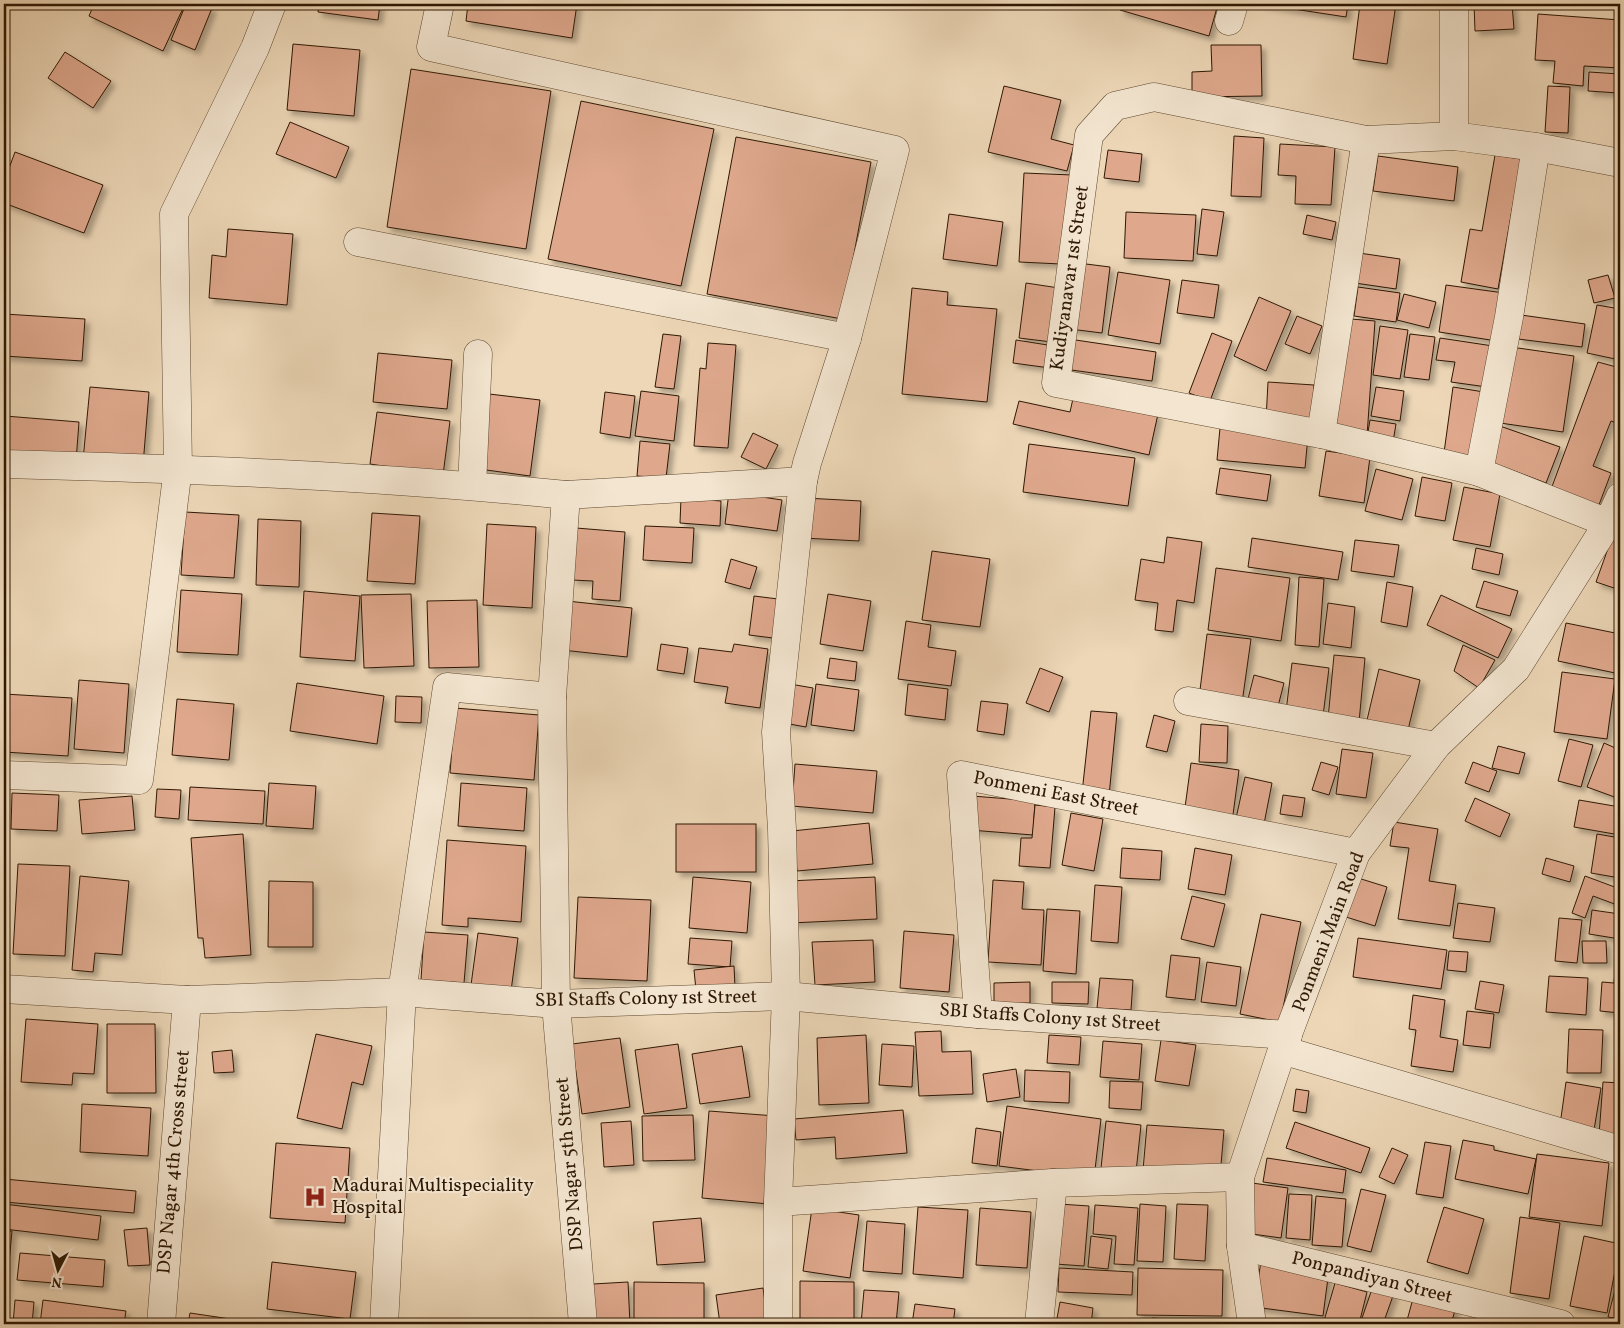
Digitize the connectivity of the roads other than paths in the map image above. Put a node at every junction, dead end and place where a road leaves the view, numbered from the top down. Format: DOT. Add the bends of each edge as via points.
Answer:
graph roads {
  1 [pos="272,4"];
  2 [pos="440,4"];
  3 [pos="1454,4"];
  4 [pos="1454,136"];
  5 [pos="1366,140"];
  6 [pos="1536,147"];
  7 [pos="1620,162"];
  8 [pos="358,242"];
  9 [pos="847,338"];
  10 [pos="478,354"];
  11 [pos="1320,434"];
  12 [pos="4,464"];
  13 [pos="178,468"];
  14 [pos="1479,472"];
  15 [pos="803,481"];
  16 [pos="472,486"];
  17 [pos="566,496"];
  18 [pos="1620,497"];
  19 [pos="1608,523"];
  20 [pos="552,697"];
  21 [pos="1188,701"];
  22 [pos="1436,746"];
  23 [pos="4,775"];
  24 [pos="1356,853"];
  25 [pos="4,989"];
  26 [pos="402,992"];
  27 [pos="786,996"];
  28 [pos="187,1000"];
  29 [pos="556,1004"];
  30 [pos="978,1014"];
  31 [pos="1285,1043"];
  32 [pos="1620,1150"];
  33 [pos="1240,1177"];
  34 [pos="1053,1183"];
  35 [pos="778,1202"];
  36 [pos="1241,1246"];
  37 [pos="161,1324"];
  38 [pos="384,1324"];
  39 [pos="583,1324"];
  40 [pos="778,1324"];
  41 [pos="1040,1324"];
  42 [pos="1252,1324"];
  43 [pos="1561,1324"];
  1 -- 13 [label="street" via="255,48 174,214"];
  2 -- 9 [label="street" via="431,47 895,150"];
  3 -- 4 [label="street"];
  4 -- 5 [label="street, Kudiyanavar 1st Street"];
  4 -- 6 [label="street"];
  5 -- 11 [label="street"];
  5 -- 11 [label="street, Kudiyanavar 1st Street" via="1154,97 1114,106 1089,135 1056,383"];
  6 -- 7 [label="street"];
  6 -- 14 [label="street" via="1509,317"];
  8 -- 9 [label="street"];
  9 -- 15 [label="street"];
  10 -- 16 [label="street"];
  11 -- 14 [label="street, Kudiyanavar 1st Street"];
  12 -- 13 [label="street"];
  13 -- 16 [label="street"];
  13 -- 23 [label="street" via="139,780"];
  14 -- 19 [label="street, Kudiyanavar 1st Street"];
  15 -- 17 [label="street"];
  15 -- 27 [label="street" via="776,732"];
  16 -- 17 [label="street"];
  17 -- 20 [label="street, DSP Nagar 5th Street"];
  18 -- 19 [label="street, Ponmeni Main Road"];
  19 -- 22 [label="street, Ponmeni Main Road" via="1516,669"];
  20 -- 26 [label="street" via="447,687"];
  20 -- 29 [label="street, DSP Nagar 5th Street"];
  21 -- 22 [label="street"];
  22 -- 24 [label="street, Ponmeni Main Road"];
  24 -- 30 [label="street, Ponmeni East Street" via="961,775"];
  24 -- 31 [label="street, Ponmeni Main Road"];
  25 -- 28 [label="street, SBI Staffs Colony 1st Street"];
  26 -- 28 [label="street, SBI Staffs Colony 1st Street"];
  26 -- 29 [label="street, SBI Staffs Colony 1st Street"];
  26 -- 38 [label="street"];
  27 -- 29 [label="street, SBI Staffs Colony 1st Street"];
  27 -- 30 [label="street, SBI Staffs Colony 1st Street"];
  27 -- 35 [label="street"];
  28 -- 37 [label="street, DSP Nagar 4th Cross street"];
  29 -- 39 [label="street, DSP Nagar 5th Street"];
  30 -- 31 [label="street, SBI Staffs Colony 1st Street"];
  31 -- 32 [label="street, SBI Staffs Colony 1st Street"];
  31 -- 33 [label="street, Ponmeni Main Road"];
  33 -- 34 [label="street"];
  33 -- 36 [label="street, Ponmeni Main Road"];
  34 -- 35 [label="street"];
  34 -- 41 [label="street"];
  35 -- 40 [label="street"];
  36 -- 42 [label="street, Ponmeni Main Road"];
  36 -- 43 [label="street, Ponpandiyan Street"];
}
